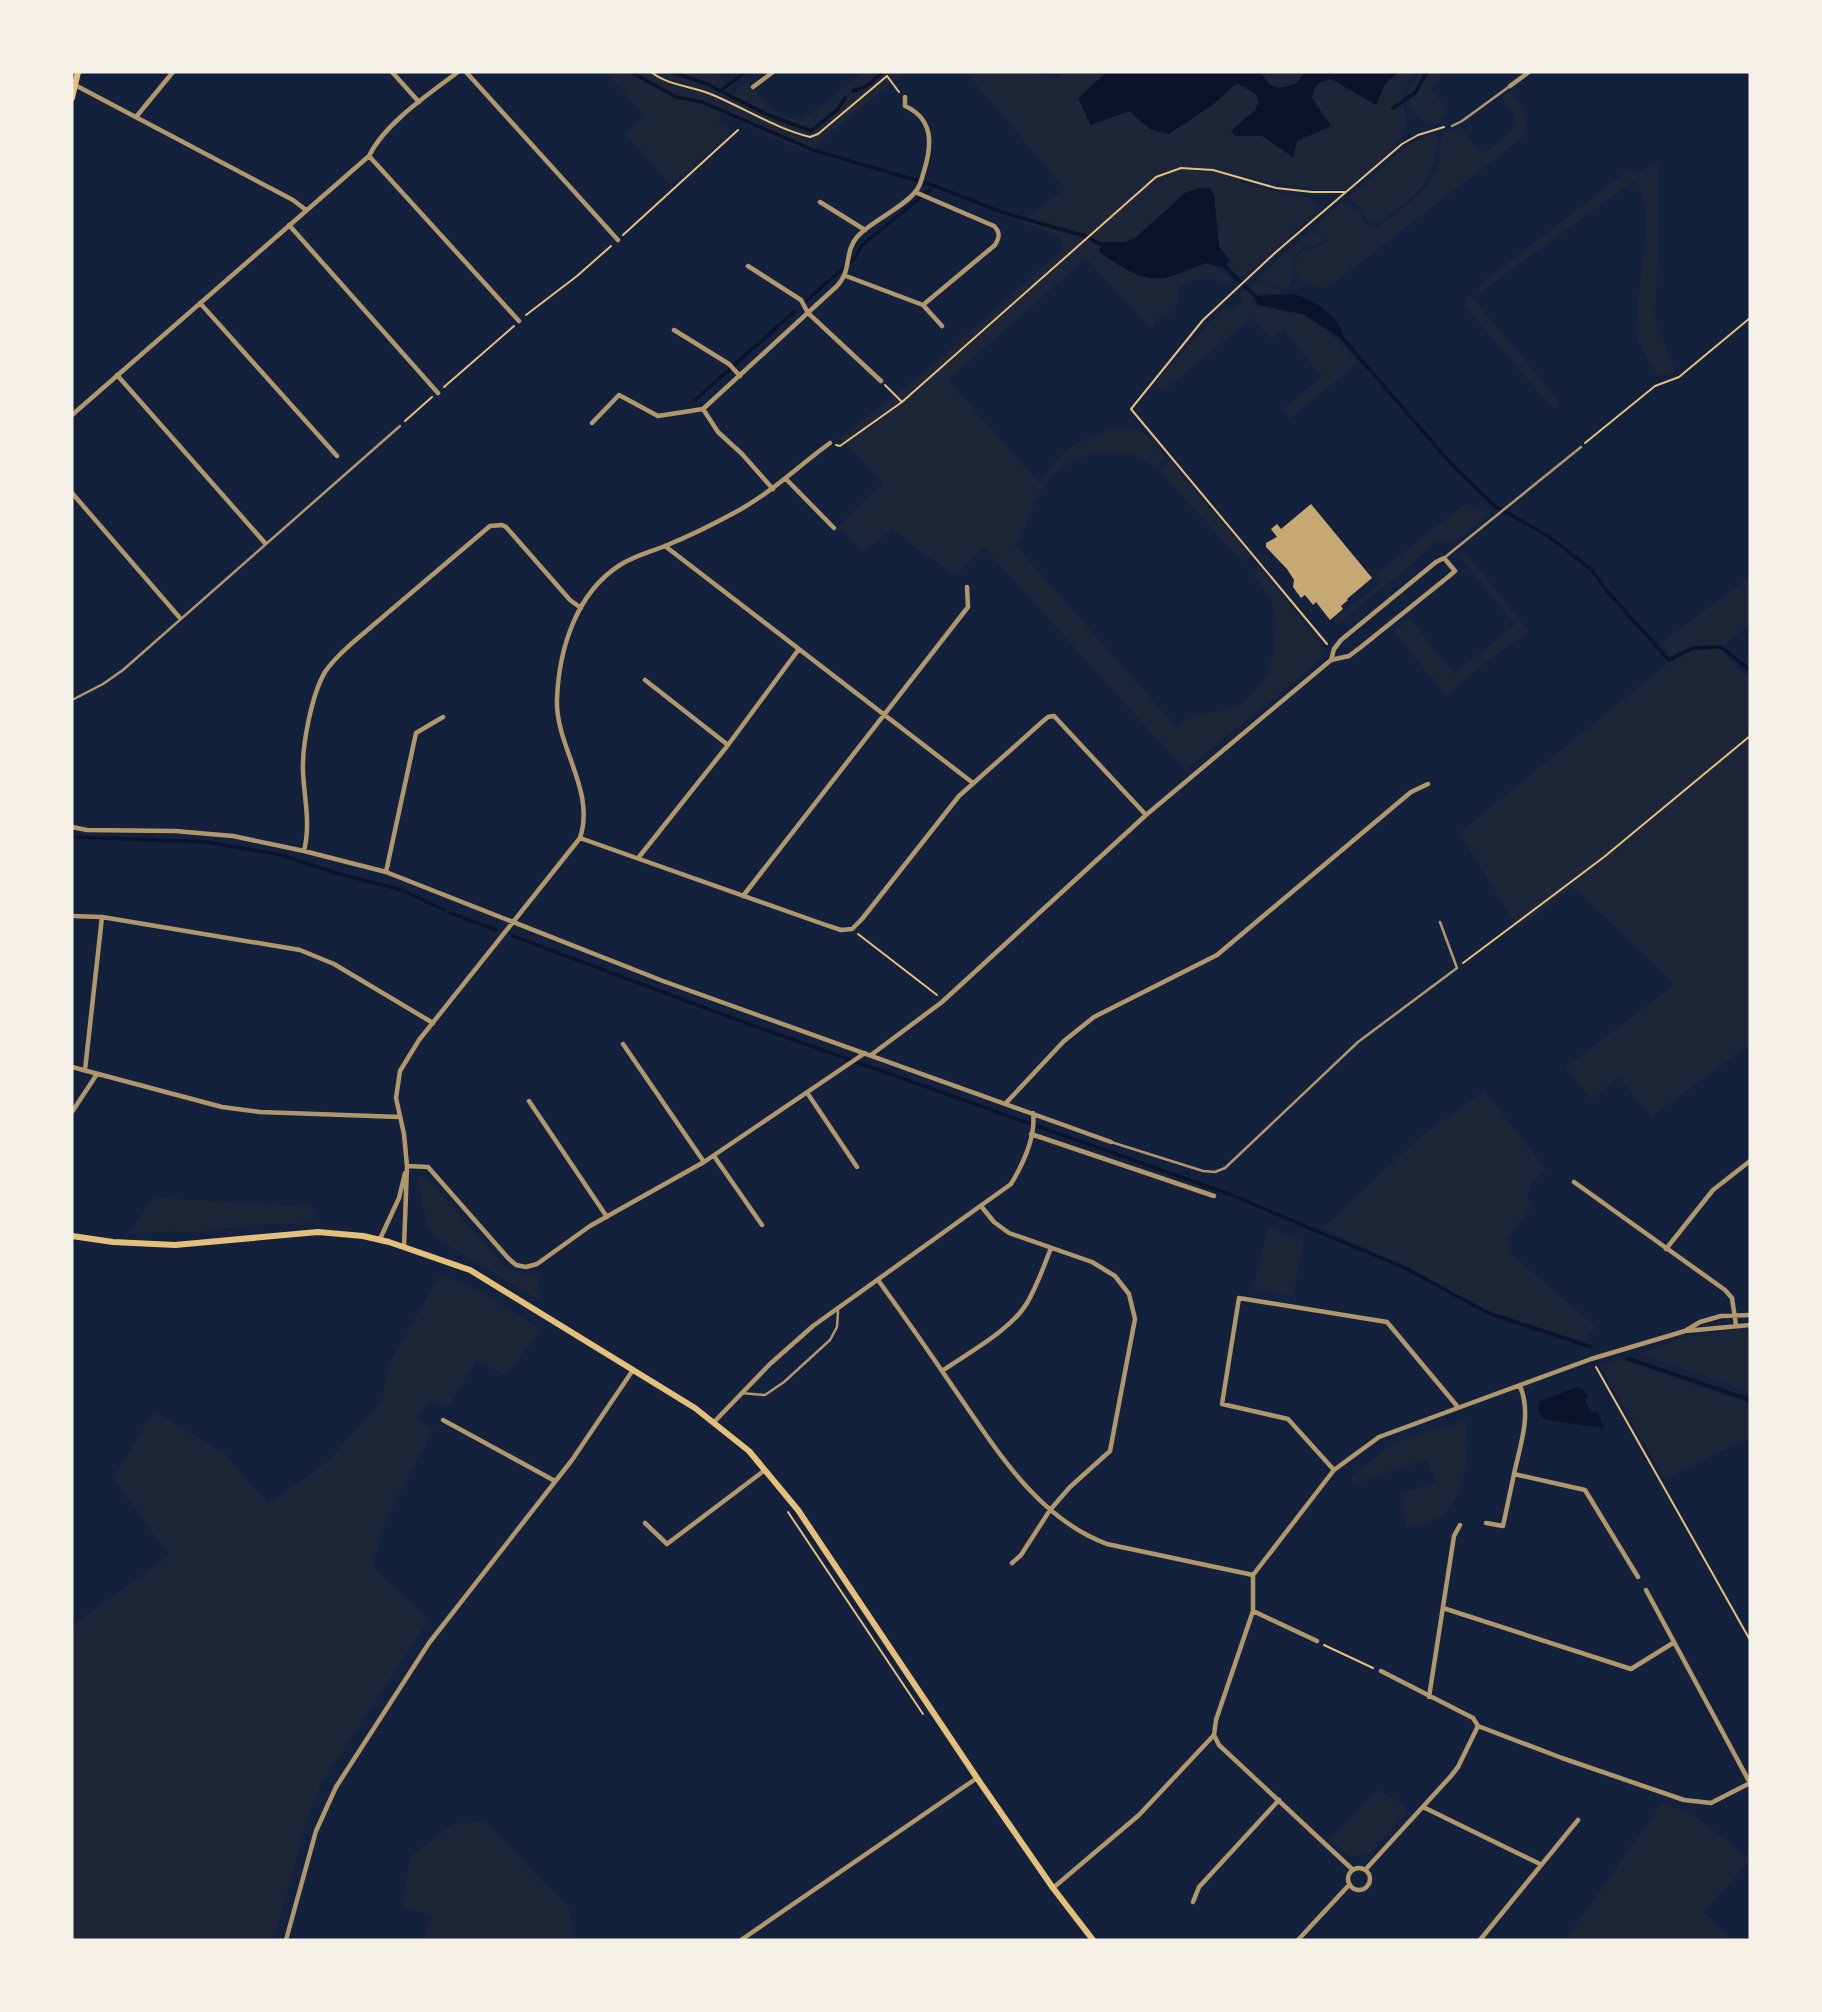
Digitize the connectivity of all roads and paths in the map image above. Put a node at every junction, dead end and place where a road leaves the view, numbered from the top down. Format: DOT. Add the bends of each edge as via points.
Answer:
graph roads {
  1 [pos="78,72"];
  2 [pos="173,72"];
  3 [pos="392,72"];
  4 [pos="458,72"];
  5 [pos="466,72"];
  6 [pos="651,72"];
  7 [pos="773,72"];
  8 [pos="1529,72"];
  9 [pos="75,85"];
  10 [pos="1510,86"];
  11 [pos="753,87"];
  12 [pos="905,97"];
  13 [pos="72,98"];
  14 [pos="419,102"];
  15 [pos="136,117"];
  16 [pos="1452,126"];
  17 [pos="738,130"];
  18 [pos="369,156"];
  19 [pos="1347,192"];
  20 [pos="920,193"];
  21 [pos="820,202"];
  22 [pos="306,210"];
  23 [pos="289,225"];
  24 [pos="865,230"];
  25 [pos="618,240"];
  26 [pos="748,266"];
  27 [pos="847,273"];
  28 [pos="200,303"];
  29 [pos="923,305"];
  30 [pos="808,313"];
  31 [pos="1750,318"];
  32 [pos="519,321"];
  33 [pos="942,326"];
  34 [pos="674,330"];
  35 [pos="484,353"];
  36 [pos="117,375"];
  37 [pos="740,376"];
  38 [pos="881,381"];
  39 [pos="438,393"];
  40 [pos="902,402"];
  41 [pos="703,409"];
  42 [pos="72,415"];
  43 [pos="592,423"];
  44 [pos="400,426"];
  45 [pos="831,443"];
  46 [pos="1581,447"];
  47 [pos="337,456"];
  48 [pos="786,479"];
  49 [pos="773,489"];
  50 [pos="72,494"];
  51 [pos="834,528"];
  52 [pos="265,543"];
  53 [pos="665,546"];
  54 [pos="1444,558"];
  55 [pos="967,587"];
  56 [pos="581,608"];
  57 [pos="180,618"];
  58 [pos="799,649"];
  59 [pos="1334,649"];
  60 [pos="1331,660"];
  61 [pos="645,680"];
  62 [pos="72,700"];
  63 [pos="884,714"];
  64 [pos="443,717"];
  65 [pos="1750,736"];
  66 [pos="728,745"];
  67 [pos="973,783"];
  68 [pos="1428,784"];
  69 [pos="1146,815"];
  70 [pos="72,827"];
  71 [pos="580,838"];
  72 [pos="304,850"];
  73 [pos="639,857"];
  74 [pos="386,872"];
  75 [pos="743,896"];
  76 [pos="72,916"];
  77 [pos="102,917"];
  78 [pos="514,922"];
  79 [pos="1440,922"];
  80 [pos="852,929"];
  81 [pos="1457,968"];
  82 [pos="942,1002"];
  83 [pos="433,1023"];
  84 [pos="623,1044"];
  85 [pos="865,1055"];
  86 [pos="72,1067"];
  87 [pos="85,1070"];
  88 [pos="97,1074"];
  89 [pos="807,1094"];
  90 [pos="529,1101"];
  91 [pos="1006,1103"];
  92 [pos="72,1112"];
  93 [pos="400,1116"];
  94 [pos="1034,1116"];
  95 [pos="1031,1134"];
  96 [pos="1111,1142"];
  97 [pos="713,1156"];
  98 [pos="1750,1161"];
  99 [pos="705,1162"];
  100 [pos="407,1166"];
  101 [pos="857,1167"];
  102 [pos="1574,1182"];
  103 [pos="1214,1196"];
  104 [pos="981,1206"];
  105 [pos="607,1217"];
  106 [pos="762,1226"];
  107 [pos="72,1236"];
  108 [pos="380,1239"];
  109 [pos="404,1247"];
  110 [pos="1051,1248"];
  111 [pos="1666,1249"];
  112 [pos="878,1280"];
  113 [pos="838,1307"];
  114 [pos="1750,1315"];
  115 [pos="1734,1316"];
  116 [pos="1736,1325"];
  117 [pos="1750,1325"];
  118 [pos="1685,1331"];
  119 [pos="1591,1359"];
  120 [pos="634,1369"];
  121 [pos="942,1371"];
  122 [pos="1520,1386"];
  123 [pos="741,1393"];
  124 [pos="1457,1407"];
  125 [pos="443,1420"];
  126 [pos="714,1422"];
  127 [pos="765,1469"];
  128 [pos="1334,1470"];
  129 [pos="1514,1474"];
  130 [pos="555,1481"];
  131 [pos="1050,1510"];
  132 [pos="645,1523"];
  133 [pos="1486,1523"];
  134 [pos="1461,1525"];
  135 [pos="1012,1563"];
  136 [pos="1253,1574"];
  137 [pos="1638,1577"];
  138 [pos="1646,1590"];
  139 [pos="1443,1608"];
  140 [pos="1253,1611"];
  141 [pos="1750,1640"];
  142 [pos="1317,1641"];
  143 [pos="1672,1643"];
  144 [pos="1381,1671"];
  145 [pos="1429,1697"];
  146 [pos="1478,1726"];
  147 [pos="1214,1735"];
  148 [pos="977,1778"];
  149 [pos="1750,1783"];
  150 [pos="1279,1800"];
  151 [pos="1423,1807"];
  152 [pos="1578,1820"];
  153 [pos="1540,1864"];
  154 [pos="1352,1869"];
  155 [pos="1366,1869"];
  156 [pos="1349,1885"];
  157 [pos="1053,1888"];
  158 [pos="1193,1902"];
  159 [pos="286,1940"];
  160 [pos="741,1940"];
  161 [pos="1093,1940"];
  162 [pos="1298,1940"];
  163 [pos="1480,1940"];
  1 -- 9 [label="main road"];
  2 -- 15 [label="street"];
  3 -- 14 [label="street"];
  4 -- 14 [label="street"];
  5 -- 25 [label="street"];
  6 -- 12 [label="path" via="810,137 887,76"];
  7 -- 11 [label="street"];
  8 -- 10 [label="street"];
  9 -- 13 [label="main road"];
  9 -- 15 [label="street"];
  10 -- 16 [label="lane"];
  12 -- 20 [label="street" via="905,106 921,118 930,136"];
  14 -- 18 [label="street" via="376,143"];
  15 -- 22 [label="street"];
  16 -- 19 [label="path" via="1402,144"];
  17 -- 25 [label="path"];
  18 -- 22 [label="street"];
  18 -- 32 [label="street"];
  19 -- 40 [label="path" via="1276,188 1213,170 1181,168 1156,177"];
  19 -- 59 [label="path" via="1196,327 1131,409"];
  20 -- 24 [label="street"];
  20 -- 29 [label="street" via="993,226 999,238"];
  21 -- 24 [label="street"];
  22 -- 23 [label="street"];
  23 -- 28 [label="street"];
  23 -- 39 [label="street"];
  24 -- 27 [label="street" via="850,250"];
  25 -- 32 [label="path"];
  26 -- 30 [label="street" via="801,300"];
  27 -- 29 [label="street"];
  27 -- 30 [label="street"];
  28 -- 36 [label="street"];
  28 -- 47 [label="street"];
  29 -- 33 [label="street"];
  30 -- 37 [label="street"];
  30 -- 38 [label="street"];
  31 -- 46 [label="path" via="1679,377 1655,386"];
  32 -- 35 [label="path"];
  34 -- 37 [label="street" via="729,364"];
  36 -- 42 [label="street"];
  36 -- 52 [label="street"];
  37 -- 41 [label="street"];
  38 -- 40 [label="path"];
  40 -- 45 [label="path" via="840,446"];
  41 -- 43 [label="street" via="658,416 619,395"];
  41 -- 49 [label="street" via="718,432"];
  44 -- 52 [label="lane"];
  45 -- 48 [label="street"];
  46 -- 54 [label="lane"];
  48 -- 49 [label="street"];
  48 -- 51 [label="street"];
  49 -- 53 [label="street"];
  50 -- 57 [label="street"];
  52 -- 57 [label="lane"];
  53 -- 56 [label="street" via="621,564"];
  53 -- 58 [label="street"];
  54 -- 59 [label="street"];
  54 -- 60 [label="street" via="1455,571 1349,656"];
  55 -- 63 [label="street" via="968,607"];
  56 -- 71 [label="street" via="565,643 557,700 562,737 582,794"];
  56 -- 72 [label="street" via="506,527 490,526 340,654 319,684 308,729 303,769 308,826"];
  57 -- 62 [label="lane" via="123,670"];
  58 -- 63 [label="street"];
  58 -- 66 [label="street"];
  59 -- 60 [label="street"];
  60 -- 69 [label="street"];
  61 -- 66 [label="street"];
  63 -- 67 [label="street"];
  63 -- 75 [label="street"];
  64 -- 74 [label="street" via="416,733"];
  65 -- 81 [label="path" via="1604,857"];
  66 -- 73 [label="street"];
  67 -- 69 [label="street" via="1054,716"];
  67 -- 80 [label="street"];
  68 -- 91 [label="street" via="1411,792 1217,955 1077,1029"];
  69 -- 82 [label="street"];
  70 -- 72 [label="street" via="212,833"];
  71 -- 73 [label="street"];
  71 -- 78 [label="street"];
  72 -- 74 [label="street"];
  73 -- 75 [label="street"];
  74 -- 78 [label="street"];
  75 -- 80 [label="street" via="841,930"];
  76 -- 77 [label="street"];
  77 -- 83 [label="street" via="300,950 334,964"];
  77 -- 87 [label="street"];
  78 -- 83 [label="street"];
  78 -- 85 [label="street"];
  79 -- 81 [label="lane"];
  80 -- 82 [label="path"];
  81 -- 96 [label="lane" via="1358,1042 1225,1168 1203,1171"];
  82 -- 85 [label="street"];
  83 -- 93 [label="street" via="400,1071 396,1098"];
  84 -- 99 [label="street"];
  85 -- 89 [label="street"];
  85 -- 91 [label="street"];
  86 -- 87 [label="street"];
  87 -- 88 [label="street"];
  88 -- 92 [label="street"];
  88 -- 93 [label="street" via="222,1107"];
  89 -- 97 [label="street"];
  89 -- 101 [label="street"];
  90 -- 105 [label="street"];
  91 -- 94 [label="street"];
  93 -- 100 [label="street"];
  94 -- 95 [label="street"];
  94 -- 96 [label="street"];
  95 -- 103 [label="street"];
  95 -- 104 [label="street" via="1011,1184"];
  97 -- 99 [label="street"];
  97 -- 106 [label="street"];
  98 -- 111 [label="street" via="1713,1190"];
  99 -- 105 [label="street"];
  100 -- 105 [label="street" via="428,1167 516,1265 537,1264"];
  100 -- 108 [label="street" via="399,1198"];
  100 -- 109 [label="street"];
  102 -- 111 [label="street"];
  104 -- 110 [label="street" via="1009,1233"];
  104 -- 112 [label="street"];
  107 -- 108 [label="main road" via="156,1245 311,1232"];
  108 -- 109 [label="main road"];
  109 -- 120 [label="main road" via="470,1270"];
  110 -- 121 [label="street" via="1021,1311"];
  110 -- 131 [label="street" via="1092,1262 1115,1276 1129,1294 1135,1319 1110,1451"];
  111 -- 115 [label="street" via="1725,1290 1732,1298"];
  112 -- 113 [label="street"];
  112 -- 121 [label="street"];
  113 -- 123 [label="street"];
  113 -- 123 [label="lane" via="837,1327 830,1340 784,1382 765,1395"];
  114 -- 115 [label="street"];
  115 -- 116 [label="street"];
  115 -- 118 [label="street" via="1700,1322"];
  116 -- 117 [label="street"];
  116 -- 118 [label="street"];
  118 -- 119 [label="street"];
  119 -- 122 [label="street"];
  119 -- 141 [label="path"];
  120 -- 126 [label="main road"];
  120 -- 130 [label="street"];
  121 -- 131 [label="street" via="999,1453"];
  122 -- 124 [label="street"];
  122 -- 129 [label="street" via="1527,1412"];
  123 -- 126 [label="street"];
  124 -- 128 [label="street" via="1379,1437"];
  124 -- 128 [label="street" via="1387,1322 1240,1298 1222,1404 1288,1419"];
  125 -- 130 [label="street"];
  126 -- 127 [label="main road"];
  127 -- 132 [label="street" via="667,1544"];
  127 -- 148 [label="main road" via="805,1521"];
  128 -- 136 [label="street"];
  129 -- 133 [label="street" via="1503,1526"];
  129 -- 137 [label="street" via="1585,1490"];
  130 -- 159 [label="street" via="429,1643 336,1787 316,1831"];
  131 -- 135 [label="street"];
  131 -- 136 [label="street" via="1107,1544"];
  134 -- 139 [label="street" via="1454,1535"];
  136 -- 140 [label="street"];
  138 -- 143 [label="street"];
  139 -- 143 [label="street" via="1630,1669"];
  139 -- 145 [label="street"];
  140 -- 142 [label="street"];
  140 -- 147 [label="street"];
  142 -- 144 [label="path"];
  143 -- 149 [label="street"];
  144 -- 145 [label="street"];
  145 -- 146 [label="street" via="1473,1718"];
  146 -- 149 [label="street" via="1684,1800 1711,1804"];
  146 -- 151 [label="street" via="1458,1767"];
  147 -- 150 [label="street" via="1219,1745"];
  147 -- 157 [label="street" via="1139,1815"];
  148 -- 157 [label="main road"];
  148 -- 160 [label="street"];
  150 -- 154 [label="street"];
  150 -- 158 [label="street" via="1199,1887"];
  151 -- 153 [label="street"];
  151 -- 155 [label="street"];
  152 -- 153 [label="street"];
  153 -- 163 [label="street"];
  154 -- 155 [label="street"];
  154 -- 156 [label="street"];
  155 -- 156 [label="street" via="1367,1887 1358,1890"];
  156 -- 162 [label="street"];
  157 -- 161 [label="main road"];
}
